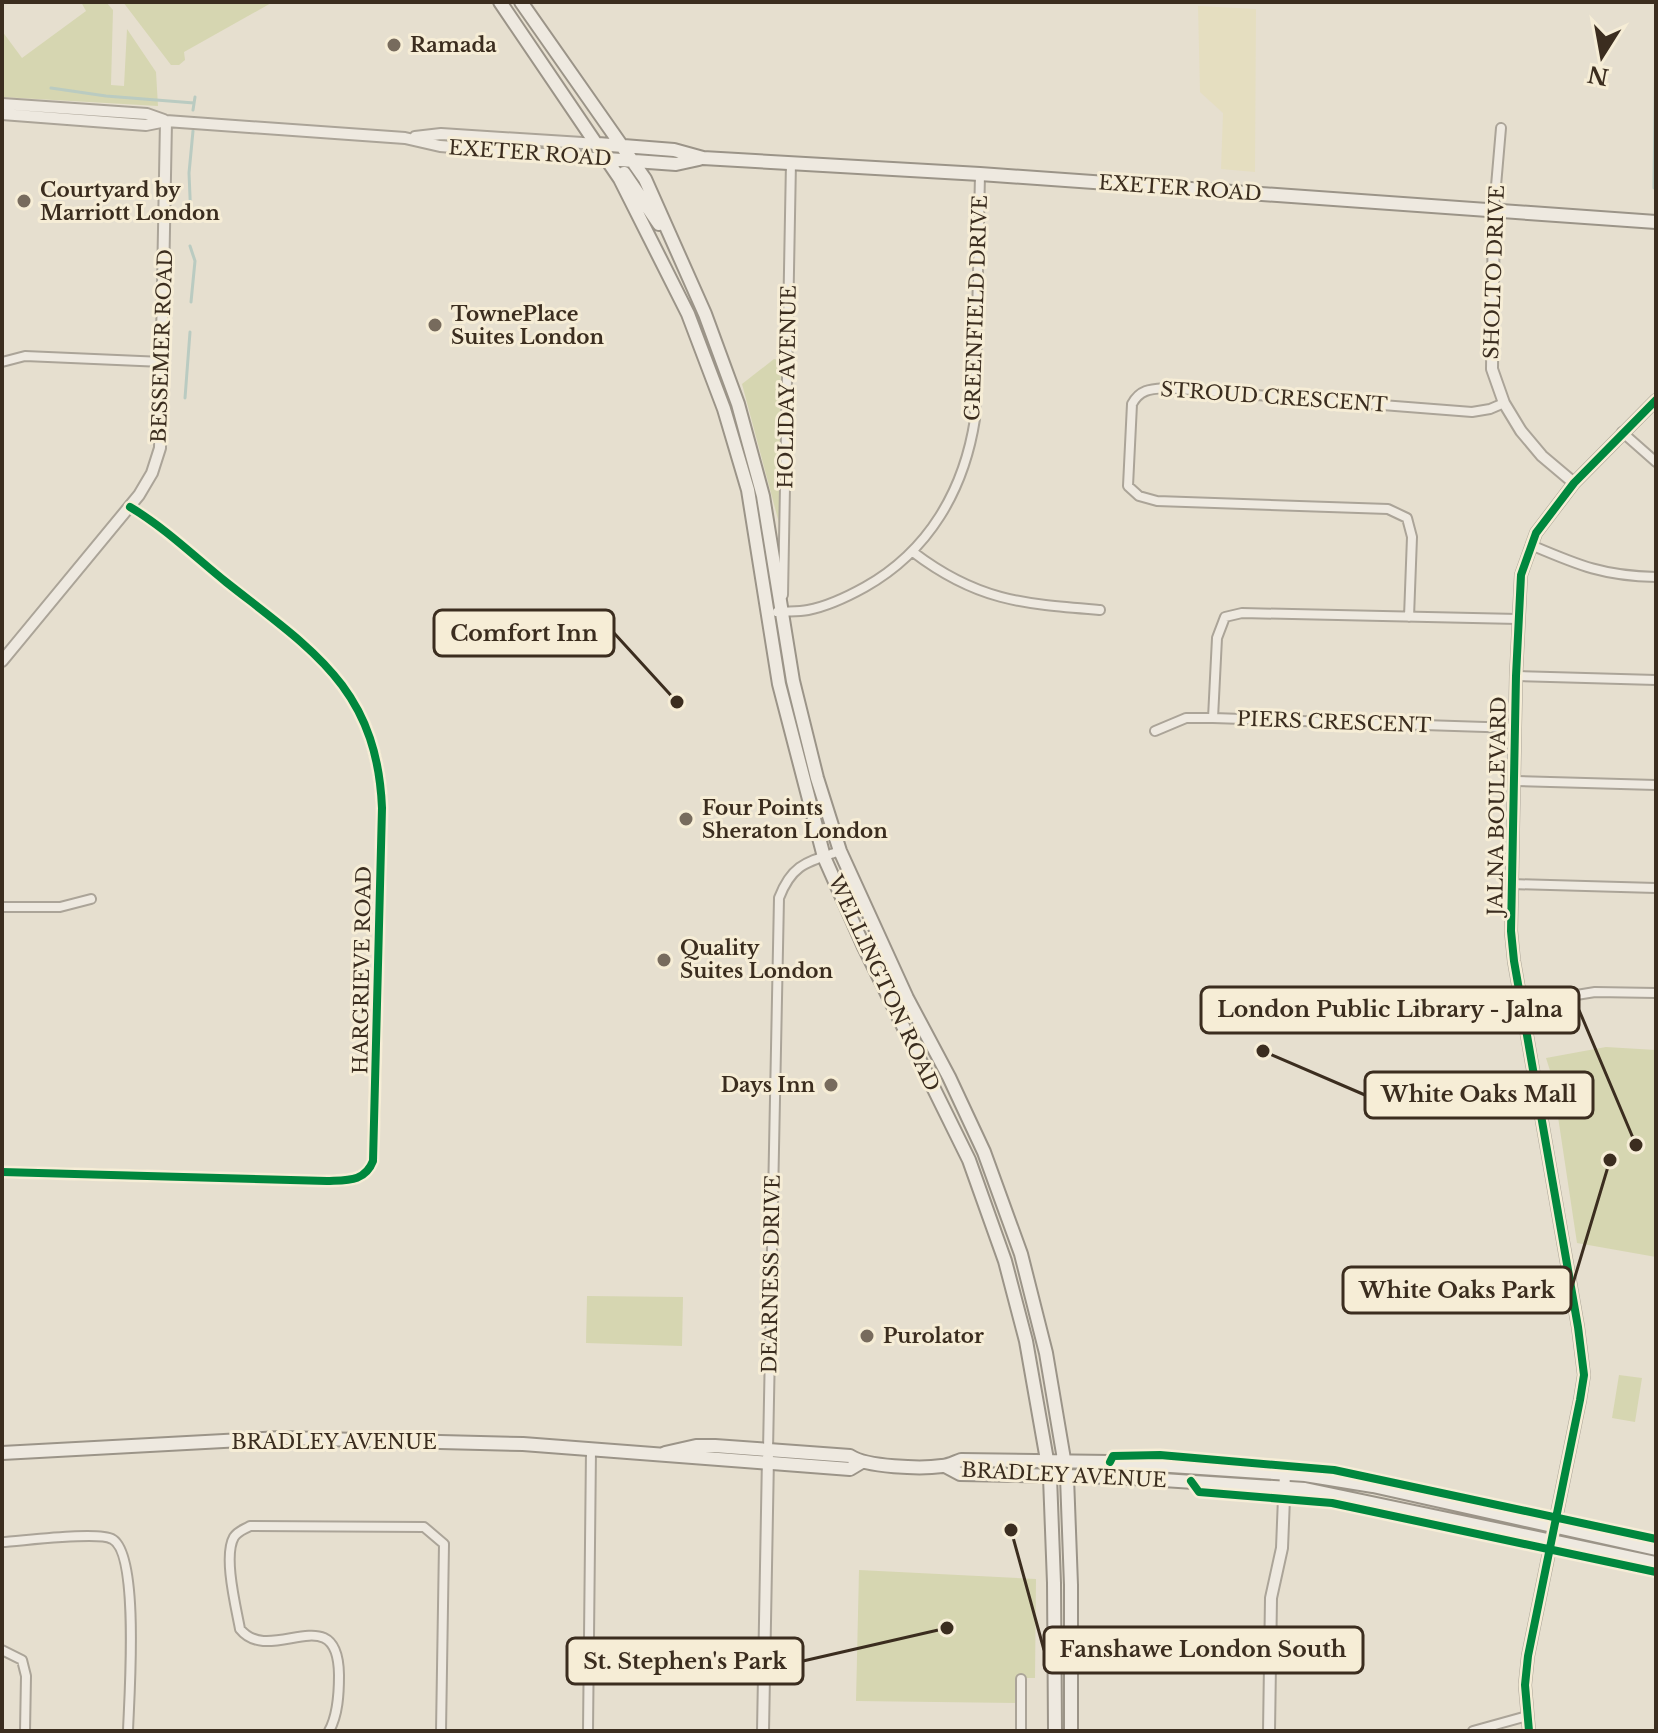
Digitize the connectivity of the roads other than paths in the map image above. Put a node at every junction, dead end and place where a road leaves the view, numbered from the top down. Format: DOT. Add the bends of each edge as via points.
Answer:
graph roads {
  1 [pos="500,2"];
  2 [pos="521,2"];
  3 [pos="2,104"];
  4 [pos="2,114"];
  5 [pos="166,121"];
  6 [pos="1501,128"];
  7 [pos="405,138"];
  8 [pos="598,144"];
  9 [pos="623,147"];
  10 [pos="703,158"];
  11 [pos="610,159"];
  12 [pos="633,161"];
  13 [pos="791,162"];
  14 [pos="980,174"];
  15 [pos="1494,209"];
  16 [pos="1656,222"];
  17 [pos="681,258"];
  18 [pos="2,362"];
  19 [pos="163,362"];
  20 [pos="1656,400"];
  21 [pos="1504,403"];
  22 [pos="1622,432"];
  23 [pos="1656,462"];
  24 [pos="1574,483"];
  25 [pos="130,507"];
  26 [pos="1531,545"];
  27 [pos="913,552"];
  28 [pos="1656,577"];
  29 [pos="1100,610"];
  30 [pos="782,611"];
  31 [pos="768,614"];
  32 [pos="1409,617"];
  33 [pos="1518,619"];
  34 [pos="2,661"];
  35 [pos="1516,676"];
  36 [pos="1656,680"];
  37 [pos="1213,718"];
  38 [pos="1516,728"];
  39 [pos="1155,731"];
  40 [pos="1516,781"];
  41 [pos="1656,785"];
  42 [pos="840,851"];
  43 [pos="824,857"];
  44 [pos="1511,884"];
  45 [pos="1656,888"];
  46 [pos="91,899"];
  47 [pos="2,907"];
  48 [pos="1656,993"];
  49 [pos="1521,1004"];
  50 [pos="987,1160"];
  51 [pos="972,1167"];
  52 [pos="2,1172"];
  53 [pos="591,1450"];
  54 [pos="2,1453"];
  55 [pos="768,1457"];
  56 [pos="1048,1462"];
  57 [pos="1065,1462"];
  58 [pos="945,1466"];
  59 [pos="1285,1473"];
  60 [pos="1050,1477"];
  61 [pos="1067,1477"];
  62 [pos="1283,1487"];
  63 [pos="1554,1526"];
  64 [pos="1551,1540"];
  65 [pos="2,1542"];
  66 [pos="1656,1549"];
  67 [pos="1656,1563"];
  68 [pos="2,1650"];
  69 [pos="1021,1679"];
  70 [pos="1527,1716"];
  71 [pos="25,1731"];
  72 [pos="128,1731"];
  73 [pos="329,1731"];
  74 [pos="441,1731"];
  75 [pos="588,1731"];
  76 [pos="763,1731"];
  77 [pos="1021,1731"];
  78 [pos="1055,1731"];
  79 [pos="1071,1731"];
  80 [pos="1269,1731"];
  81 [pos="1473,1731"];
  82 [pos="1529,1731"];
  1 -- 8 [label="main road, WELLINGTON ROAD"];
  2 -- 9 [label="main road, WELLINGTON ROAD"];
  3 -- 5 [label="street, EXETER ROAD" via="147,114"];
  4 -- 5 [label="street, EXETER ROAD" via="146,125"];
  5 -- 7 [label="street, EXETER ROAD"];
  5 -- 19 [label="street, BESSEMER ROAD"];
  6 -- 15 [label="street, SHOLTO DRIVE"];
  7 -- 8 [label="street, EXETER ROAD" via="441,134"];
  7 -- 11 [label="street, EXETER ROAD" via="440,146"];
  8 -- 9 [label="main road, EXETER ROAD"];
  8 -- 11 [label="main road, WELLINGTON ROAD"];
  9 -- 10 [label="main road, EXETER ROAD"];
  9 -- 12 [label="main road, WELLINGTON ROAD"];
  10 -- 12 [label="main road, EXETER ROAD" via="676,164"];
  10 -- 13 [label="main road, EXETER ROAD"];
  11 -- 12 [label="main road, EXETER ROAD"];
  11 -- 17 [label="main road"];
  11 -- 31 [label="main road, WELLINGTON ROAD" via="685,309 724,409 748,490"];
  12 -- 17 [label="main road, WELLINGTON ROAD"];
  13 -- 14 [label="main road, EXETER ROAD"];
  13 -- 30 [label="street, HOLIDAY AVENUE"];
  14 -- 15 [label="main road, EXETER ROAD"];
  14 -- 27 [label="street, GREENFIELD DRIVE" via="970,449 942,515"];
  15 -- 16 [label="main road, EXETER ROAD"];
  15 -- 21 [label="street, SHOLTO DRIVE" via="1492,369"];
  17 -- 30 [label="main road, WELLINGTON ROAD" via="738,404 763,496"];
  18 -- 19 [label="street" via="25,356"];
  19 -- 25 [label="street, BESSEMER ROAD" via="160,448 152,473"];
  20 -- 22 [label="street, JALNA BOULEVARD"];
  21 -- 24 [label="street, SHOLTO DRIVE" via="1542,456"];
  21 -- 32 [label="street, STROUD CRESCENT" via="1472,412 1166,388 1145,390 1132,404 1128,486 1139,496 1157,501 1388,509 1407,518 1412,537"];
  22 -- 23 [label="street"];
  22 -- 24 [label="street, JALNA BOULEVARD"];
  24 -- 26 [label="street, JALNA BOULEVARD"];
  25 -- 34 [label="street, BESSEMER ROAD"];
  25 -- 52 [label="street, HARGRIEVE ROAD" via="319,656 349,692 369,733 382,808 373,1161 358,1179 327,1181"];
  26 -- 28 [label="street" via="1591,570"];
  26 -- 33 [label="street, JALNA BOULEVARD" via="1521,575"];
  27 -- 29 [label="street" via="941,574 999,598"];
  27 -- 30 [label="street, GREENFIELD DRIVE" via="883,577 840,601"];
  30 -- 31 [label="street, GREENFIELD DRIVE"];
  30 -- 42 [label="main road, WELLINGTON ROAD" via="793,681"];
  31 -- 43 [label="main road, WELLINGTON ROAD" via="792,740"];
  32 -- 33 [label="street, PIERS CRESCENT"];
  32 -- 37 [label="street, PIERS CRESCENT" via="1225,617 1217,638"];
  33 -- 35 [label="street, JALNA BOULEVARD"];
  35 -- 36 [label="street"];
  35 -- 38 [label="street, JALNA BOULEVARD"];
  37 -- 38 [label="street, PIERS CRESCENT"];
  37 -- 39 [label="street" via="1186,718"];
  38 -- 40 [label="street, JALNA BOULEVARD"];
  40 -- 41 [label="street"];
  40 -- 44 [label="street, JALNA BOULEVARD"];
  42 -- 43 [label="street, DEARNESS DRIVE"];
  42 -- 50 [label="main road, WELLINGTON ROAD"];
  43 -- 51 [label="main road, WELLINGTON ROAD"];
  43 -- 55 [label="street, DEARNESS DRIVE" via="788,876 779,898"];
  44 -- 45 [label="street"];
  44 -- 49 [label="street, JALNA BOULEVARD"];
  46 -- 47 [label="street" via="60,907"];
  48 -- 49 [label="street" via="1595,992"];
  49 -- 63 [label="street, JALNA BOULEVARD" via="1584,1375"];
  50 -- 51 [label="main road"];
  50 -- 57 [label="main road, WELLINGTON ROAD" via="1021,1254"];
  51 -- 56 [label="main road, WELLINGTON ROAD" via="1026,1341"];
  53 -- 54 [label="main road, BRADLEY AVENUE" via="281,1438"];
  53 -- 55 [label="main road, BRADLEY AVENUE" via="665,1453 696,1446"];
  53 -- 75 [label="street"];
  55 -- 58 [label="main road, BRADLEY AVENUE" via="850,1456 860,1463"];
  55 -- 76 [label="street, DEARNESS DRIVE"];
  56 -- 57 [label="main road, BRADLEY AVENUE"];
  56 -- 58 [label="main road, BRADLEY AVENUE" via="961,1460"];
  56 -- 60 [label="main road, WELLINGTON ROAD"];
  57 -- 59 [label="main road, BRADLEY AVENUE"];
  57 -- 61 [label="main road, WELLINGTON ROAD"];
  58 -- 60 [label="main road, BRADLEY AVENUE" via="960,1474"];
  59 -- 62 [label="street"];
  59 -- 63 [label="main road, BRADLEY AVENUE" via="1373,1486"];
  60 -- 61 [label="main road, BRADLEY AVENUE"];
  60 -- 78 [label="main road, WELLINGTON ROAD"];
  61 -- 62 [label="main road, BRADLEY AVENUE"];
  61 -- 79 [label="main road, WELLINGTON ROAD"];
  62 -- 64 [label="main road, BRADLEY AVENUE"];
  62 -- 80 [label="street" via="1282,1548 1271,1598"];
  63 -- 64 [label="street, JALNA BOULEVARD"];
  63 -- 66 [label="main road, BRADLEY AVENUE"];
  64 -- 67 [label="main road, BRADLEY AVENUE"];
  64 -- 70 [label="street, JALNA BOULEVARD" via="1528,1656"];
  65 -- 72 [label="street" via="87,1537 111,1538 118,1544 132,1609"];
  68 -- 71 [label="street" via="22,1660"];
  69 -- 77 [label="street"];
  70 -- 81 [label="street"];
  70 -- 82 [label="street, JALNA BOULEVARD"];
  73 -- 74 [label="street" via="339,1684 335,1646 315,1635 258,1642 240,1629 229,1558 236,1533 250,1526 424,1527 437,1536 444,1544"];
}
